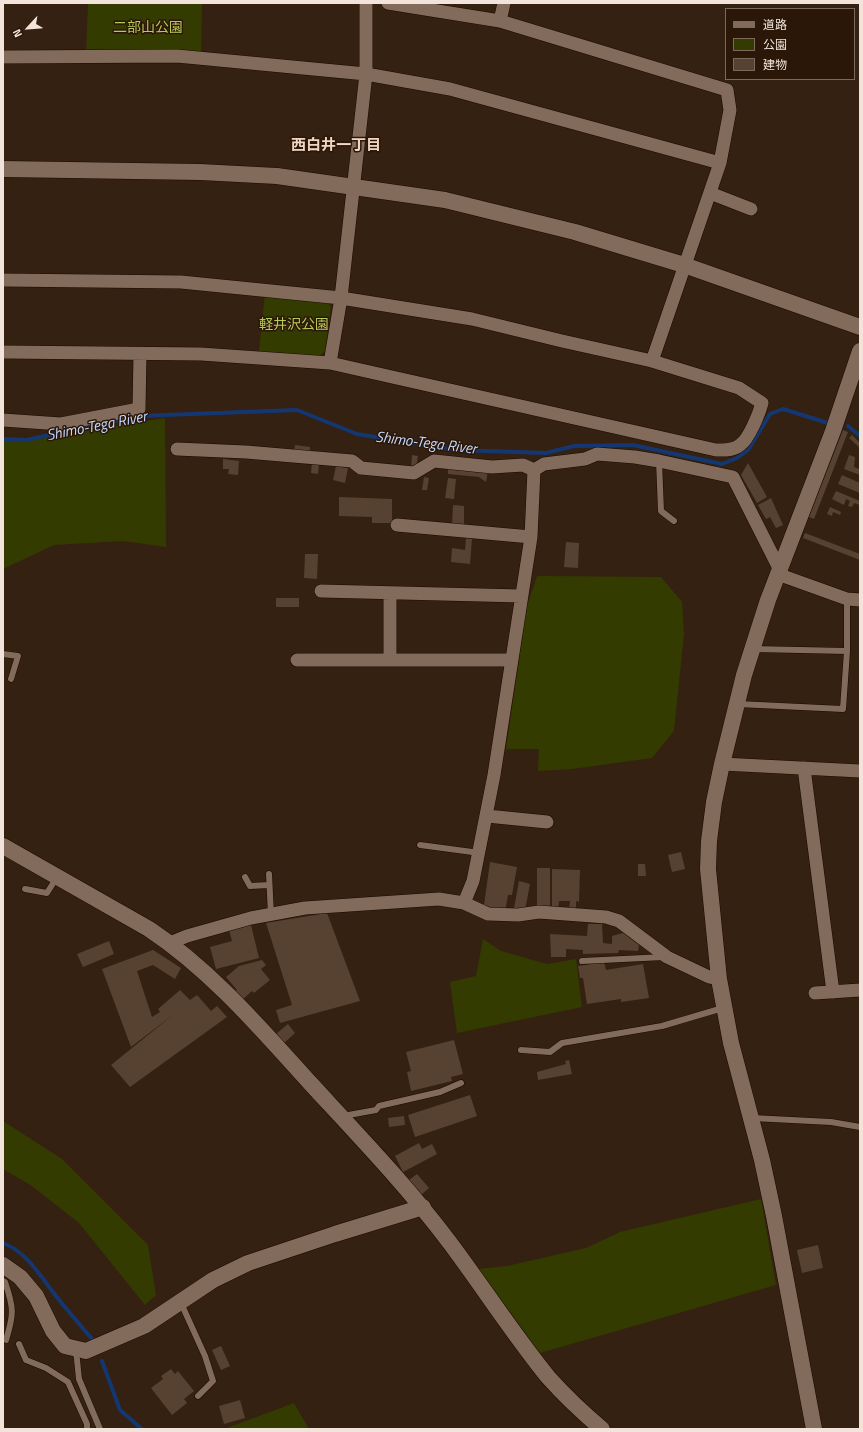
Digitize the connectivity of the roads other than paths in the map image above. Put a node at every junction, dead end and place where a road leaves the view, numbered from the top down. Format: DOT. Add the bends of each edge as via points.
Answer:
graph roads {
  1 [pos="366,3"];
  2 [pos="388,3"];
  3 [pos="504,3"];
  4 [pos="439,7"];
  5 [pos="500,21"];
  6 [pos="3,57"];
  7 [pos="366,74"];
  8 [pos="720,163"];
  9 [pos="3,170"];
  10 [pos="354,186"];
  11 [pos="710,193"];
  12 [pos="751,209"];
  13 [pos="684,265"];
  14 [pos="3,280"];
  15 [pos="341,298"];
  16 [pos="860,327"];
  17 [pos="860,351"];
  18 [pos="3,352"];
  19 [pos="140,354"];
  20 [pos="652,361"];
  21 [pos="330,363"];
  22 [pos="3,420"];
  23 [pos="178,449"];
  24 [pos="659,461"];
  25 [pos="534,470"];
  26 [pos="674,521"];
  27 [pos="397,525"];
  28 [pos="531,537"];
  29 [pos="780,570"];
  30 [pos="321,591"];
  31 [pos="390,593"];
  32 [pos="521,596"];
  33 [pos="856,599"];
  34 [pos="752,649"];
  35 [pos="847,651"];
  36 [pos="3,654"];
  37 [pos="297,660"];
  38 [pos="390,660"];
  39 [pos="511,660"];
  40 [pos="11,679"];
  41 [pos="736,704"];
  42 [pos="722,764"];
  43 [pos="804,768"];
  44 [pos="860,771"];
  45 [pos="487,816"];
  46 [pos="547,822"];
  47 [pos="420,845"];
  48 [pos="3,846"];
  49 [pos="480,853"];
  50 [pos="269,874"];
  51 [pos="57,876"];
  52 [pos="245,877"];
  53 [pos="269,885"];
  54 [pos="24,890"];
  55 [pos="464,903"];
  56 [pos="271,914"];
  57 [pos="170,943"];
  58 [pos="667,957"];
  59 [pos="582,961"];
  60 [pos="719,979"];
  61 [pos="860,990"];
  62 [pos="834,992"];
  63 [pos="815,993"];
  64 [pos="724,1007"];
  65 [pos="521,1050"];
  66 [pos="461,1083"];
  67 [pos="341,1116"];
  68 [pos="751,1118"];
  69 [pos="860,1127"];
  70 [pos="423,1207"];
  71 [pos="3,1265"];
  72 [pos="3,1281"];
  73 [pos="180,1302"];
  74 [pos="6,1340"];
  75 [pos="19,1344"];
  76 [pos="76,1350"];
  77 [pos="198,1396"];
  78 [pos="87,1429"];
  79 [pos="100,1429"];
  80 [pos="602,1429"];
  81 [pos="814,1429"];
  1 -- 7 [label="street"];
  2 -- 4 [label="street"];
  3 -- 5 [label="street"];
  4 -- 5 [label="street"];
  5 -- 8 [label="street" via="727,90 730,110"];
  6 -- 7 [label="street" via="177,56"];
  7 -- 8 [label="street" via="450,88"];
  7 -- 10 [label="street"];
  8 -- 11 [label="street"];
  9 -- 10 [label="street" via="215,173 277,176"];
  10 -- 13 [label="street" via="445,200 575,232"];
  10 -- 15 [label="street"];
  11 -- 12 [label="street"];
  11 -- 13 [label="street"];
  13 -- 16 [label="street"];
  13 -- 20 [label="street"];
  14 -- 15 [label="street" via="181,282"];
  15 -- 20 [label="street" via="472,319"];
  15 -- 21 [label="street"];
  17 -- 29 [label="street" via="836,425"];
  18 -- 19 [label="street"];
  19 -- 21 [label="street" via="201,354"];
  19 -- 22 [label="street" via="139,408 61,424"];
  20 -- 21 [label="street" via="739,388 762,403 759,414 741,445 729,450 716,450"];
  23 -- 25 [label="street" via="345,460 352,461 361,468 414,473 434,461 492,467 523,465"];
  24 -- 25 [label="street" via="597,454 544,464"];
  24 -- 26 [label="lane" via="661,511"];
  24 -- 29 [label="street" via="733,478"];
  25 -- 28 [label="street"];
  27 -- 28 [label="street"];
  28 -- 32 [label="street"];
  29 -- 33 [label="street" via="783,576"];
  29 -- 34 [label="street"];
  30 -- 31 [label="street"];
  31 -- 32 [label="street"];
  31 -- 38 [label="street"];
  32 -- 39 [label="street"];
  33 -- 35 [label="lane"];
  34 -- 35 [label="lane"];
  34 -- 41 [label="street"];
  35 -- 41 [label="lane" via="843,709"];
  36 -- 40 [label="lane" via="18,656"];
  37 -- 38 [label="street"];
  38 -- 39 [label="street"];
  39 -- 45 [label="street"];
  41 -- 42 [label="street"];
  42 -- 43 [label="street"];
  42 -- 60 [label="street" via="710,833 708,869"];
  43 -- 44 [label="street"];
  43 -- 62 [label="street"];
  45 -- 46 [label="street"];
  45 -- 49 [label="street"];
  47 -- 49 [label="lane"];
  48 -- 51 [label="street"];
  49 -- 55 [label="street"];
  50 -- 53 [label="lane"];
  51 -- 54 [label="lane" via="47,893"];
  51 -- 57 [label="street"];
  52 -- 53 [label="lane" via="250,886"];
  53 -- 56 [label="lane"];
  55 -- 56 [label="street" via="438,899 305,908"];
  55 -- 58 [label="street" via="488,914 518,915 539,912 606,917 619,921"];
  56 -- 57 [label="street" via="187,936"];
  57 -- 67 [label="street" via="200,967 234,1000"];
  58 -- 59 [label="lane"];
  58 -- 60 [label="street" via="709,977"];
  60 -- 64 [label="street"];
  61 -- 62 [label="street"];
  62 -- 63 [label="street"];
  64 -- 65 [label="lane" via="662,1026 562,1043 550,1052"];
  64 -- 68 [label="street"];
  66 -- 67 [label="lane" via="440,1092 379,1106 376,1110"];
  67 -- 70 [label="street"];
  68 -- 69 [label="lane" via="831,1122"];
  68 -- 81 [label="street" via="774,1216"];
  70 -- 73 [label="street" via="248,1263 213,1280"];
  70 -- 80 [label="street" via="548,1376 576,1407"];
  71 -- 76 [label="street" via="20,1277 36,1296 53,1332 65,1346"];
  72 -- 74 [label="lane" via="12,1303 13,1317"];
  73 -- 76 [label="street" via="144,1326 107,1344 86,1351"];
  73 -- 77 [label="lane" via="205,1356 213,1381"];
  75 -- 78 [label="lane" via="26,1360 46,1368 68,1382"];
  76 -- 79 [label="lane" via="79,1379"];
}
